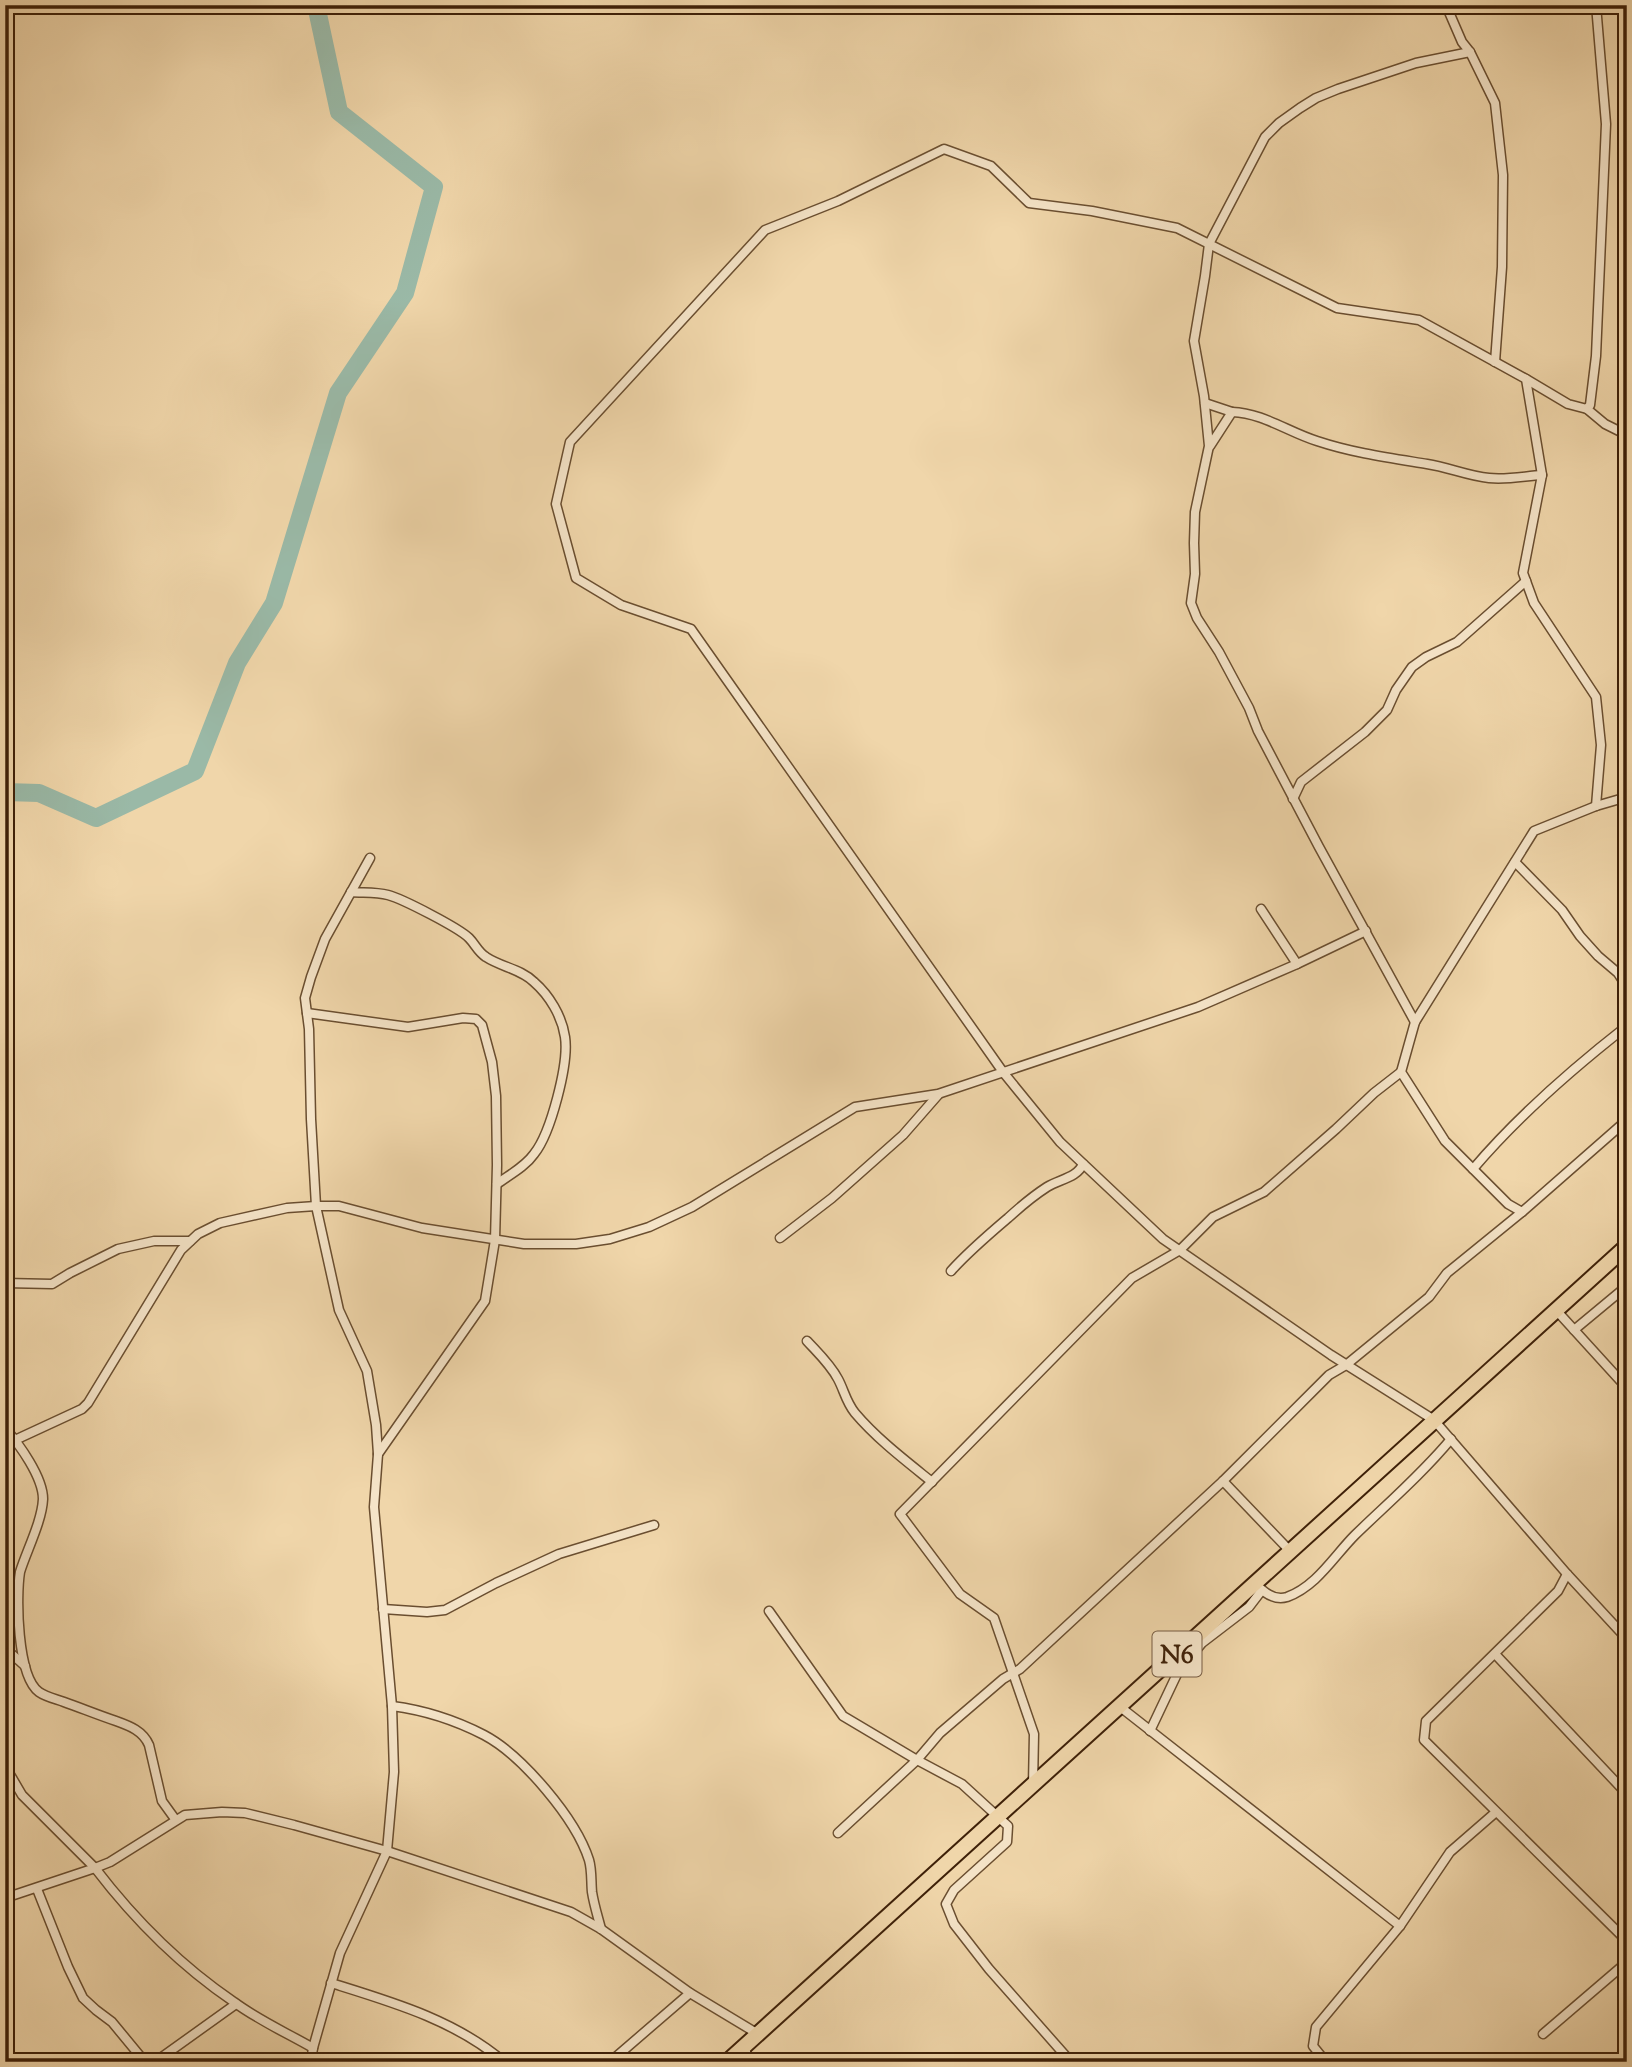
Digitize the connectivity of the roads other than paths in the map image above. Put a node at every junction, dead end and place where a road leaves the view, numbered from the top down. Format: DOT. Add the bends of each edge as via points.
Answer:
graph roads {
  1 [pos="1596,5"];
  2 [pos="1449,12"];
  3 [pos="1470,52"];
  4 [pos="1209,244"];
  5 [pos="1495,362"];
  6 [pos="1526,379"];
  7 [pos="1205,403"];
  8 [pos="1587,409"];
  9 [pos="1232,412"];
  10 [pos="1627,435"];
  11 [pos="1209,446"];
  12 [pos="1542,475"];
  13 [pos="1526,581"];
  14 [pos="1627,797"];
  15 [pos="1293,799"];
  16 [pos="1596,806"];
  17 [pos="370,858"];
  18 [pos="1515,862"];
  19 [pos="351,892"];
  20 [pos="1261,909"];
  21 [pos="1366,931"];
  22 [pos="1297,964"];
  23 [pos="1627,987"];
  24 [pos="307,1013"];
  25 [pos="1416,1022"];
  26 [pos="1627,1026"];
  27 [pos="1003,1072"];
  28 [pos="1401,1072"];
  29 [pos="938,1094"];
  30 [pos="1627,1119"];
  31 [pos="1083,1164"];
  32 [pos="1474,1169"];
  33 [pos="497,1184"];
  34 [pos="316,1206"];
  35 [pos="1522,1212"];
  36 [pos="780,1238"];
  37 [pos="495,1240"];
  38 [pos="190,1241"];
  39 [pos="1627,1246"];
  40 [pos="1180,1250"];
  41 [pos="951,1271"];
  42 [pos="5,1283"];
  43 [pos="1627,1286"];
  44 [pos="1556,1310"];
  45 [pos="1574,1330"];
  46 [pos="807,1341"];
  47 [pos="1346,1365"];
  48 [pos="1625,1384"];
  49 [pos="1434,1420"];
  50 [pos="5,1428"];
  51 [pos="1451,1439"];
  52 [pos="15,1440"];
  53 [pos="378,1454"];
  54 [pos="1223,1481"];
  55 [pos="932,1482"];
  56 [pos="654,1525"];
  57 [pos="1290,1551"];
  58 [pos="1567,1574"];
  59 [pos="1258,1586"];
  60 [pos="383,1609"];
  61 [pos="769,1611"];
  62 [pos="1627,1639"];
  63 [pos="5,1648"];
  64 [pos="1495,1654"];
  65 [pos="25,1666"];
  66 [pos="1012,1673"];
  67 [pos="392,1706"];
  68 [pos="1119,1706"];
  69 [pos="1150,1731"];
  70 [pos="917,1760"];
  71 [pos="5,1766"];
  72 [pos="1033,1785"];
  73 [pos="1627,1794"];
  74 [pos="1496,1812"];
  75 [pos="998,1817"];
  76 [pos="175,1819"];
  77 [pos="838,1833"];
  78 [pos="387,1851"];
  79 [pos="95,1868"];
  80 [pos="37,1889"];
  81 [pos="5,1898"];
  82 [pos="1400,1926"];
  83 [pos="601,1929"];
  84 [pos="1627,1941"];
  85 [pos="1627,1962"];
  86 [pos="331,1983"];
  87 [pos="690,1993"];
  88 [pos="236,2004"];
  89 [pos="758,2034"];
  90 [pos="1544,2034"];
  91 [pos="743,2047"];
  92 [pos="313,2048"];
  93 [pos="145,2062"];
  94 [pos="155,2062"];
  95 [pos="312,2062"];
  96 [pos="504,2062"];
  97 [pos="610,2062"];
  98 [pos="727,2062"];
  99 [pos="751,2062"];
  100 [pos="1071,2062"];
  101 [pos="1326,2062"];
  1 -- 8 [label="street" via="1606,124 1596,356"];
  2 -- 3 [label="street"];
  3 -- 4 [label="street" via="1338,89 1279,123 1265,137"];
  3 -- 5 [label="street" via="1495,103 1503,175 1503,267"];
  4 -- 5 [label="street" via="1337,308 1419,320"];
  4 -- 7 [label="street" via="1194,341"];
  4 -- 27 [label="street" via="1177,228 1029,203 991,166 944,149 838,201 765,230 570,442 556,503 576,578 621,605 691,629"];
  5 -- 6 [label="street"];
  6 -- 8 [label="street" via="1568,404"];
  6 -- 12 [label="street"];
  7 -- 9 [label="street"];
  7 -- 11 [label="street"];
  8 -- 10 [label="street"];
  9 -- 11 [label="street"];
  9 -- 12 [label="street" via="1345,449 1465,474 1503,479"];
  11 -- 15 [label="street" via="1195,512 1191,603"];
  12 -- 13 [label="street" via="1523,573"];
  13 -- 15 [label="street" via="1457,642 1412,667 1387,710 1301,782"];
  13 -- 16 [label="street" via="1534,603 1597,698 1601,745"];
  14 -- 16 [label="street"];
  15 -- 21 [label="street"];
  16 -- 18 [label="street" via="1534,831"];
  17 -- 19 [label="street"];
  18 -- 23 [label="street"];
  18 -- 25 [label="street"];
  19 -- 24 [label="street" via="311,976 305,998"];
  19 -- 33 [label="street" via="398,898 457,929 487,957 533,980 559,1016 565,1055 549,1129 533,1157"];
  20 -- 22 [label="street"];
  21 -- 22 [label="street"];
  21 -- 25 [label="street"];
  22 -- 27 [label="street" via="1198,1006"];
  24 -- 33 [label="street" via="408,1027 463,1018 482,1025 496,1096"];
  24 -- 34 [label="street"];
  25 -- 28 [label="street"];
  26 -- 32 [label="street" via="1560,1081"];
  27 -- 29 [label="street"];
  27 -- 31 [label="street"];
  28 -- 32 [label="street" via="1445,1141"];
  28 -- 40 [label="street" via="1278,1181 1213,1217"];
  29 -- 36 [label="street" via="904,1135"];
  29 -- 37 [label="street" via="855,1107 691,1207 649,1227 576,1244"];
  30 -- 35 [label="street"];
  31 -- 40 [label="street"];
  31 -- 41 [label="street" via="1074,1175 1024,1204"];
  32 -- 35 [label="street"];
  33 -- 37 [label="street"];
  34 -- 37 [label="street" via="339,1206 422,1228"];
  34 -- 38 [label="street" via="220,1223"];
  34 -- 53 [label="street" via="339,1310 372,1391"];
  35 -- 47 [label="street"];
  37 -- 53 [label="street" via="485,1301"];
  38 -- 42 [label="street" via="154,1241 118,1249 52,1284"];
  38 -- 52 [label="street" via="88,1403"];
  39 -- 44 [label="highway, N6"];
  40 -- 47 [label="street"];
  40 -- 55 [label="street" via="1132,1278"];
  43 -- 45 [label="street"];
  44 -- 45 [label="street"];
  44 -- 49 [label="highway, N6"];
  45 -- 48 [label="street"];
  46 -- 55 [label="street" via="839,1380 855,1412"];
  47 -- 49 [label="street"];
  47 -- 54 [label="street" via="1329,1375"];
  49 -- 51 [label="street"];
  49 -- 57 [label="highway, N6"];
  50 -- 52 [label="street"];
  51 -- 58 [label="street"];
  51 -- 59 [label="street" via="1314,1581 1285,1598 1266,1595"];
  52 -- 65 [label="street" via="39,1480 43,1501 18,1581"];
  53 -- 60 [label="street" via="374,1507"];
  54 -- 57 [label="street"];
  54 -- 66 [label="street"];
  55 -- 66 [label="street" via="900,1514 960,1594 994,1618"];
  56 -- 60 [label="street" via="559,1554 445,1610"];
  57 -- 59 [label="highway, N6"];
  58 -- 62 [label="street"];
  58 -- 64 [label="street" via="1558,1591"];
  59 -- 68 [label="highway, N6"];
  59 -- 69 [label="street" via="1249,1607 1202,1643 1178,1672"];
  60 -- 67 [label="street"];
  61 -- 70 [label="street" via="843,1716"];
  63 -- 65 [label="street"];
  64 -- 73 [label="street"];
  64 -- 74 [label="street" via="1426,1721 1424,1740"];
  65 -- 76 [label="street" via="30,1682 42,1694 129,1726 145,1737 162,1801"];
  66 -- 70 [label="street" via="940,1733"];
  66 -- 72 [label="street" via="1034,1734"];
  67 -- 78 [label="street" via="394,1772"];
  67 -- 83 [label="street" via="421,1710 485,1735 514,1756 578,1835 590,1862"];
  68 -- 69 [label="street"];
  68 -- 72 [label="highway, N6"];
  69 -- 82 [label="street"];
  70 -- 75 [label="street" via="962,1784"];
  70 -- 77 [label="street"];
  71 -- 79 [label="street" via="22,1796"];
  72 -- 75 [label="highway, N6"];
  74 -- 82 [label="street" via="1450,1852"];
  74 -- 84 [label="street"];
  75 -- 89 [label="highway, N6"];
  75 -- 100 [label="street" via="1008,1826 1007,1842 954,1890 946,1904 954,1924 989,1969"];
  76 -- 78 [label="street" via="196,1813 246,1813"];
  76 -- 79 [label="street"];
  78 -- 83 [label="street" via="571,1912"];
  78 -- 86 [label="street"];
  79 -- 80 [label="street"];
  79 -- 88 [label="street" via="161,1943"];
  80 -- 81 [label="street"];
  80 -- 93 [label="street" via="83,1998 112,2022"];
  82 -- 101 [label="street" via="1316,2027 1313,2046"];
  83 -- 87 [label="street"];
  85 -- 90 [label="street"];
  86 -- 92 [label="street"];
  86 -- 96 [label="street" via="398,2004 463,2032"];
  87 -- 89 [label="street"];
  87 -- 97 [label="street"];
  88 -- 92 [label="street"];
  88 -- 94 [label="street"];
  89 -- 91 [label="highway, N6"];
  91 -- 98 [label="highway, N6"];
  91 -- 99 [label="street"];
  92 -- 95 [label="street"];
}
